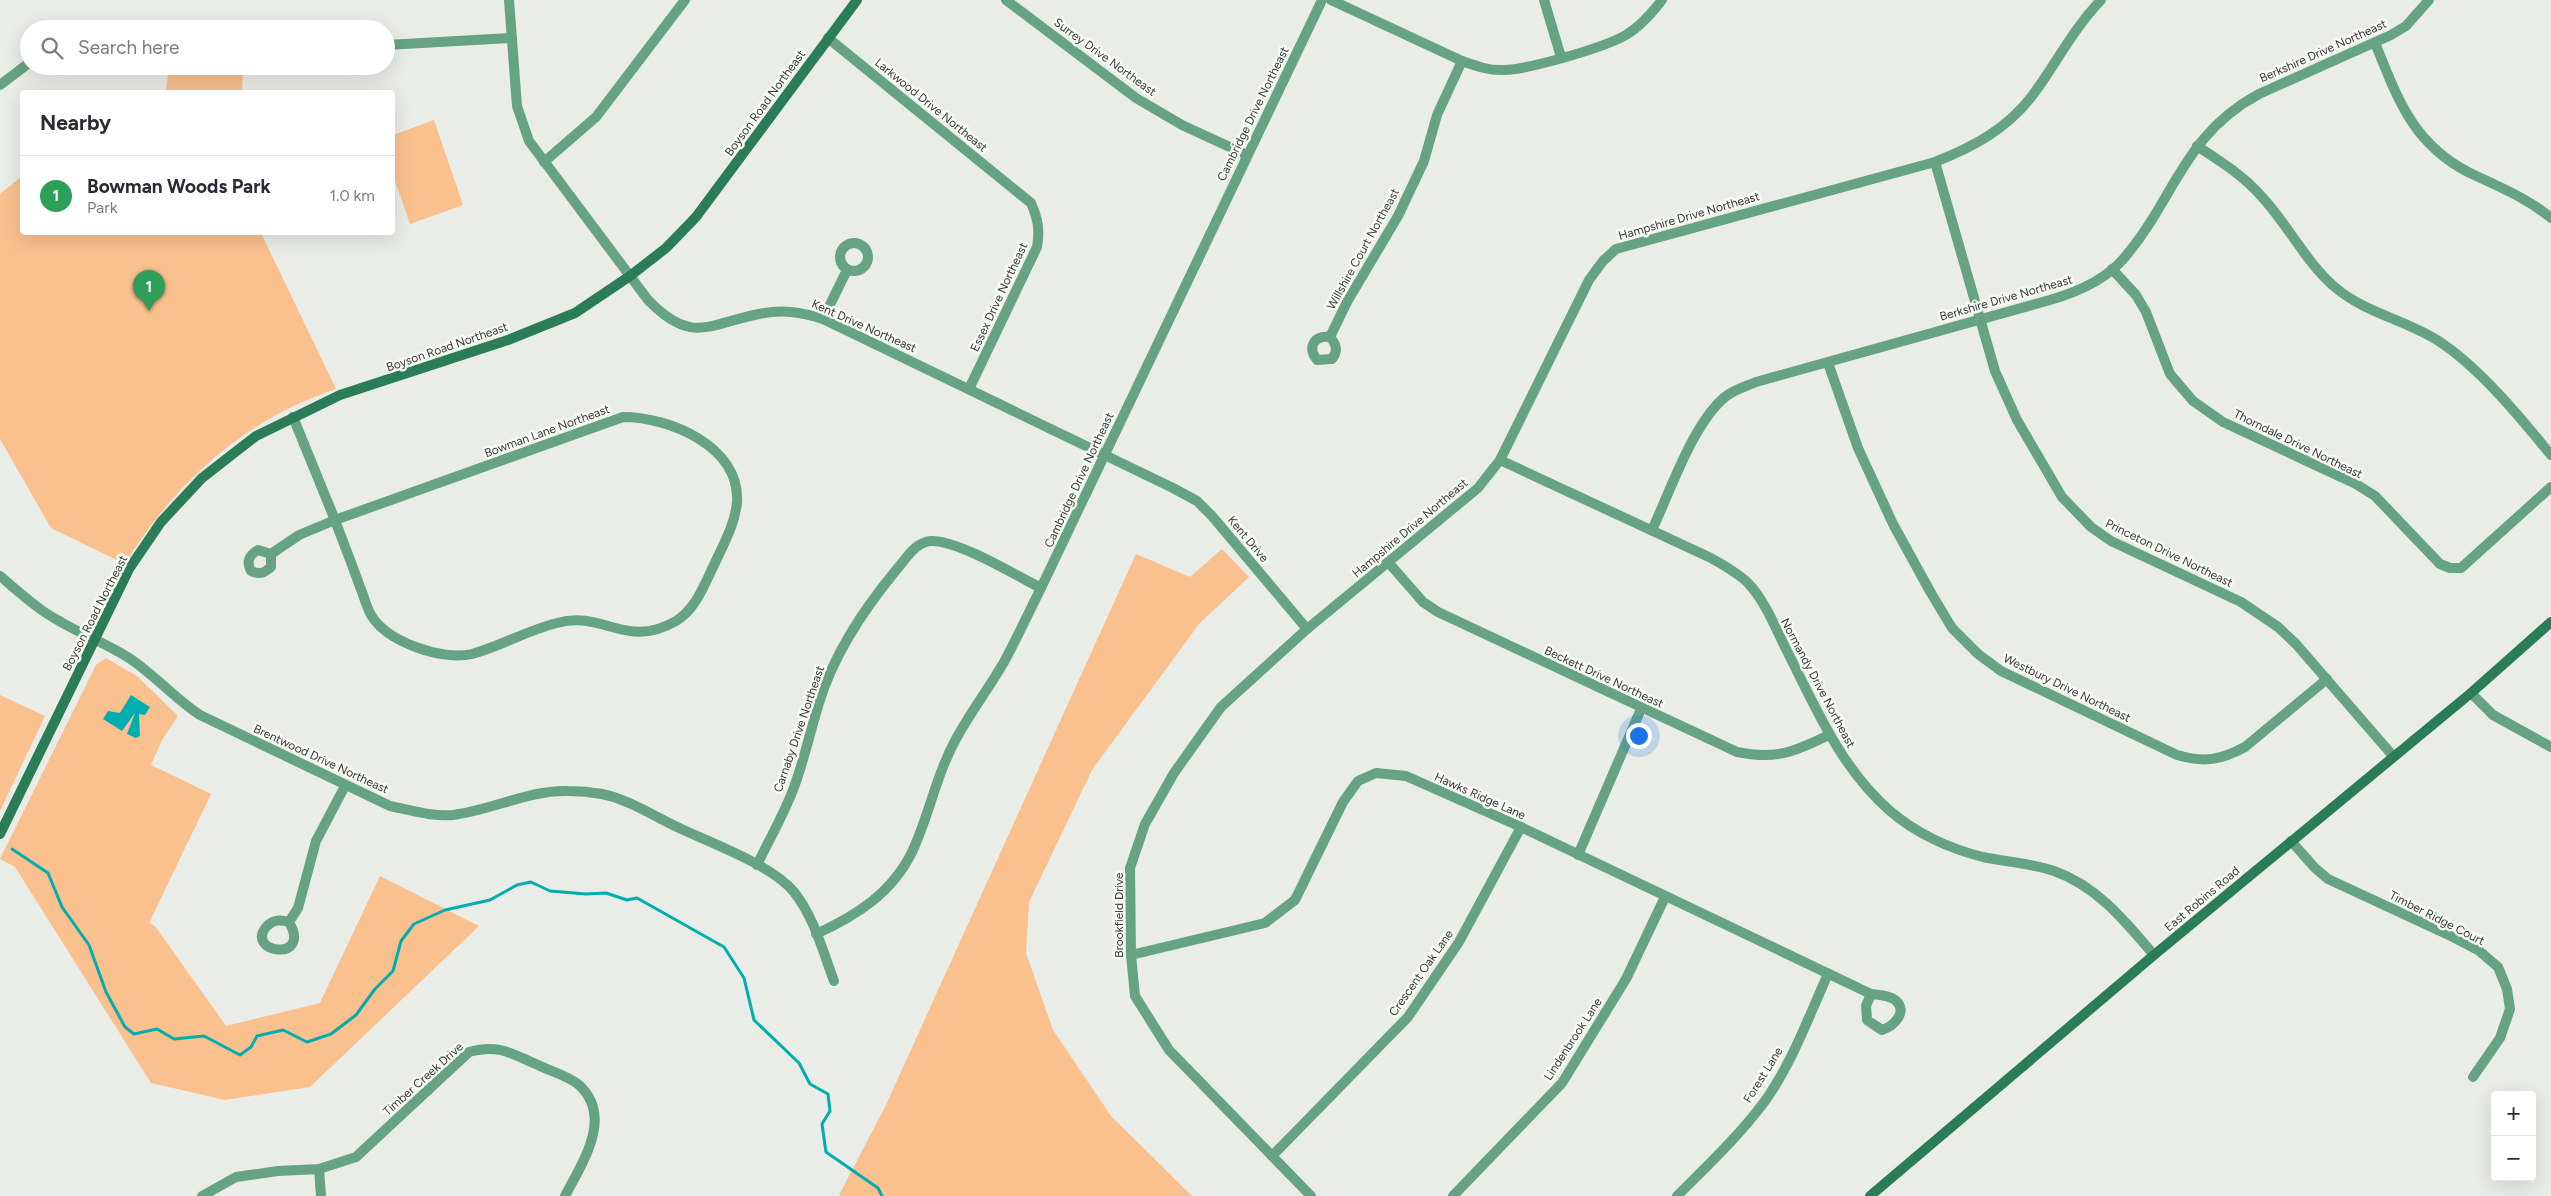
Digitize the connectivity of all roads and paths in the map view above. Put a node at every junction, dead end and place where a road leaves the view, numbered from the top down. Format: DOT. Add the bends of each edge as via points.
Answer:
graph roads {
  1 [pos="509,0"];
  2 [pos="685,0"];
  3 [pos="857,0"];
  4 [pos="1006,0"];
  5 [pos="1322,0"];
  6 [pos="1331,0"];
  7 [pos="1544,0"];
  8 [pos="1662,0"];
  9 [pos="2101,0"];
  10 [pos="2429,0"];
  11 [pos="512,38"];
  12 [pos="828,38"];
  13 [pos="2375,43"];
  14 [pos="395,45"];
  15 [pos="1561,57"];
  16 [pos="1462,61"];
  17 [pos="20,70"];
  18 [pos="0,85"];
  19 [pos="2196,146"];
  20 [pos="1247,155"];
  21 [pos="544,162"];
  22 [pos="1935,162"];
  23 [pos="1018,191"];
  24 [pos="2551,218"];
  25 [pos="847,270"];
  26 [pos="2112,270"];
  27 [pos="630,276"];
  28 [pos="1979,319"];
  29 [pos="823,320"];
  30 [pos="1330,337"];
  31 [pos="1828,363"];
  32 [pos="969,389"];
  33 [pos="293,416"];
  34 [pos="2551,454"];
  35 [pos="1104,455"];
  36 [pos="1500,460"];
  37 [pos="1156,480"];
  38 [pos="2551,487"];
  39 [pos="335,520"];
  40 [pos="1652,530"];
  41 [pos="271,554"];
  42 [pos="1388,562"];
  43 [pos="0,576"];
  44 [pos="1042,588"];
  45 [pos="2551,622"];
  46 [pos="1307,629"];
  47 [pos="94,640"];
  48 [pos="2326,679"];
  49 [pos="2471,693"];
  50 [pos="1641,709"];
  51 [pos="1829,736"];
  52 [pos="2551,747"];
  53 [pos="2393,756"];
  54 [pos="345,786"];
  55 [pos="1521,827"];
  56 [pos="0,834"];
  57 [pos="2290,841"];
  58 [pos="1578,855"];
  59 [pos="757,865"];
  60 [pos="1665,897"];
  61 [pos="289,922"];
  62 [pos="816,934"];
  63 [pos="1131,955"];
  64 [pos="2154,955"];
  65 [pos="1828,974"];
  66 [pos="834,981"];
  67 [pos="1870,994"];
  68 [pos="2473,1077"];
  69 [pos="1272,1156"];
  70 [pos="319,1169"];
  71 [pos="202,1196"];
  72 [pos="322,1196"];
  73 [pos="566,1196"];
  74 [pos="1311,1196"];
  75 [pos="1453,1196"];
  76 [pos="1677,1196"];
  77 [pos="1870,1196"];
  1 -- 11 [label="street, Kent Drive Northeast"];
  2 -- 21 [label="street" via="596,117"];
  3 -- 12 [label="main road, Boyson Road Northeast"];
  4 -- 20 [label="street, Surrey Drive Northeast" via="1136,98 1182,125"];
  5 -- 20 [label="street, Cambridge Drive Northeast"];
  6 -- 16 [label="street"];
  7 -- 15 [label="street"];
  8 -- 15 [label="street" via="1626,35"];
  9 -- 22 [label="street, Hampshire Drive Northeast" via="2076,29 2032,96 2015,114 1974,145"];
  10 -- 13 [label="street, Berkshire Drive Northeast" via="2406,26"];
  11 -- 14 [label="street"];
  11 -- 21 [label="street, Kent Drive Northeast" via="517,106 529,141"];
  12 -- 23 [label="street, Larkwood Drive Northeast"];
  12 -- 27 [label="main road, Boyson Road Northeast" via="696,217 666,248"];
  13 -- 19 [label="street, Berkshire Drive Northeast" via="2239,105 2207,132"];
  13 -- 24 [label="street" via="2400,103 2413,126 2431,146 2466,171 2521,196"];
  15 -- 16 [label="street" via="1502,70"];
  16 -- 30 [label="street, Willshire Court Northeast" via="1437,116 1424,161 1398,216"];
  17 -- 18 [label="street"];
  19 -- 26 [label="street, Berkshire Drive Northeast" via="2140,236"];
  19 -- 34 [label="street" via="2222,162 2262,197 2324,277 2338,290 2414,327 2458,355 2474,368"];
  20 -- 35 [label="street, Cambridge Drive Northeast"];
  21 -- 27 [label="street, Kent Drive Northeast"];
  22 -- 28 [label="street, Princeton Drive Northeast"];
  22 -- 36 [label="street, Hampshire Drive Northeast" via="1616,249 1589,280"];
  23 -- 32 [label="street, Essex Drive Northeast" via="1031,203 1037,216 1040,231 1037,247"];
  25 -- 29 [label="street"];
  26 -- 28 [label="street, Berkshire Drive Northeast" via="2074,293"];
  26 -- 38 [label="street, Thorndale Drive Northeast" via="2136,295 2170,374 2193,401 2223,422 2375,496 2440,564 2461,568"];
  27 -- 29 [label="street, Kent Drive Northeast" via="661,313 683,326 716,327 757,314 786,311 802,312"];
  27 -- 33 [label="main road, Boyson Road Northeast" via="575,313 508,340 340,395"];
  28 -- 31 [label="street, Berkshire Drive Northeast"];
  28 -- 48 [label="street, Princeton Drive Northeast" via="1995,371 2017,420 2045,471 2076,514 2111,541 2260,614 2296,644"];
  29 -- 32 [label="street, Kent Drive Northeast"];
  31 -- 40 [label="street, Berkshire Drive Northeast" via="1756,382 1726,396 1699,429"];
  31 -- 48 [label="street, Westbury Drive Northeast" via="1858,448 1893,524 1931,593 1952,628 2001,671 2168,751 2196,761 2230,755 2245,747"];
  32 -- 35 [label="street, Kent Drive Northeast"];
  33 -- 39 [label="street, Bowman Lane Northeast"];
  33 -- 47 [label="main road, Boyson Road Northeast" via="256,436 227,457 182,498 128,570"];
  35 -- 37 [label="street, Kent Drive Northeast"];
  35 -- 44 [label="street, Cambridge Drive Northeast"];
  36 -- 40 [label="street, Normandy Drive Northeast"];
  36 -- 42 [label="street, Hampshire Drive Northeast" via="1478,488"];
  37 -- 46 [label="street, Kent Drive" via="1197,501"];
  39 -- 39 [label="street, Bowman Lane Northeast" via="623,418 644,417 700,440 722,458 736,486 734,523 699,596 679,619 661,629 642,632 620,631 589,620 574,619 470,654 442,655 419,649 390,634 372,616"];
  39 -- 41 [label="street" via="299,536"];
  40 -- 51 [label="street, Normandy Drive Northeast" via="1710,558 1748,584 1770,617"];
  42 -- 46 [label="street, Hampshire Drive Northeast"];
  42 -- 50 [label="street, Beckett Drive Northeast" via="1423,602 1438,612"];
  43 -- 47 [label="street, Brentwood Drive Northeast" via="60,622"];
  44 -- 59 [label="street, Carnaby Drive Northeast" via="946,542 928,541 915,548 876,594 836,659 819,702 792,792"];
  44 -- 62 [label="street, Cambridge Drive Northeast" via="1004,662 956,739 937,778 912,853 893,882 868,906"];
  45 -- 49 [label="main road, East Robins Road"];
  46 -- 63 [label="street, Brookfield Drive" via="1221,707 1174,772 1145,824 1130,868"];
  47 -- 54 [label="street, Brentwood Drive Northeast" via="128,657 200,716"];
  47 -- 56 [label="main road, Boyson Road Northeast"];
  48 -- 53 [label="street, Princeton Drive Northeast"];
  49 -- 52 [label="street" via="2493,715"];
  49 -- 53 [label="main road, East Robins Road"];
  50 -- 51 [label="street, Beckett Drive Northeast" via="1737,752 1757,756 1778,756 1797,751"];
  50 -- 58 [label="street"];
  51 -- 64 [label="street, Normandy Drive Northeast" via="1870,791 1904,821 1959,850 2054,871 2078,882 2102,898"];
  53 -- 57 [label="main road, East Robins Road"];
  54 -- 59 [label="street, Brentwood Drive Northeast" via="390,806 452,815 524,795 567,790 603,794 631,804"];
  54 -- 61 [label="street" via="316,841 298,908"];
  55 -- 58 [label="street, Hawks Ridge Lane"];
  55 -- 63 [label="street, Hawks Ridge Lane" via="1406,776 1376,773 1358,781 1343,802 1295,900 1264,923"];
  55 -- 69 [label="street, Crescent Oak Lane" via="1459,942 1408,1018"];
  57 -- 64 [label="main road, East Robins Road"];
  57 -- 68 [label="street, Timber Ridge Court" via="2328,879 2453,937 2478,950 2498,967 2507,988 2510,1009 2500,1038"];
  58 -- 60 [label="street, Hawks Ridge Lane"];
  59 -- 62 [label="street, Brentwood Drive Northeast" via="779,878 793,892"];
  60 -- 65 [label="street, Hawks Ridge Lane"];
  60 -- 75 [label="street, Lindenbrook Lane" via="1626,979 1562,1083"];
  62 -- 66 [label="street, Brentwood Drive Northeast"];
  63 -- 69 [label="street, Brookfield Drive" via="1135,996 1169,1050"];
  64 -- 77 [label="main road, East Robins Road"];
  65 -- 67 [label="street, Hawks Ridge Lane"];
  65 -- 76 [label="street, Forest Lane" via="1792,1054 1766,1099 1728,1147"];
  69 -- 74 [label="street, Brookfield Drive"];
  70 -- 71 [label="street, Timber Creek Drive" via="236,1177"];
  70 -- 72 [label="street"];
  70 -- 73 [label="street, Timber Creek Drive" via="356,1157 469,1052 487,1047 504,1049 578,1084 591,1101 596,1120 592,1142"];
}
